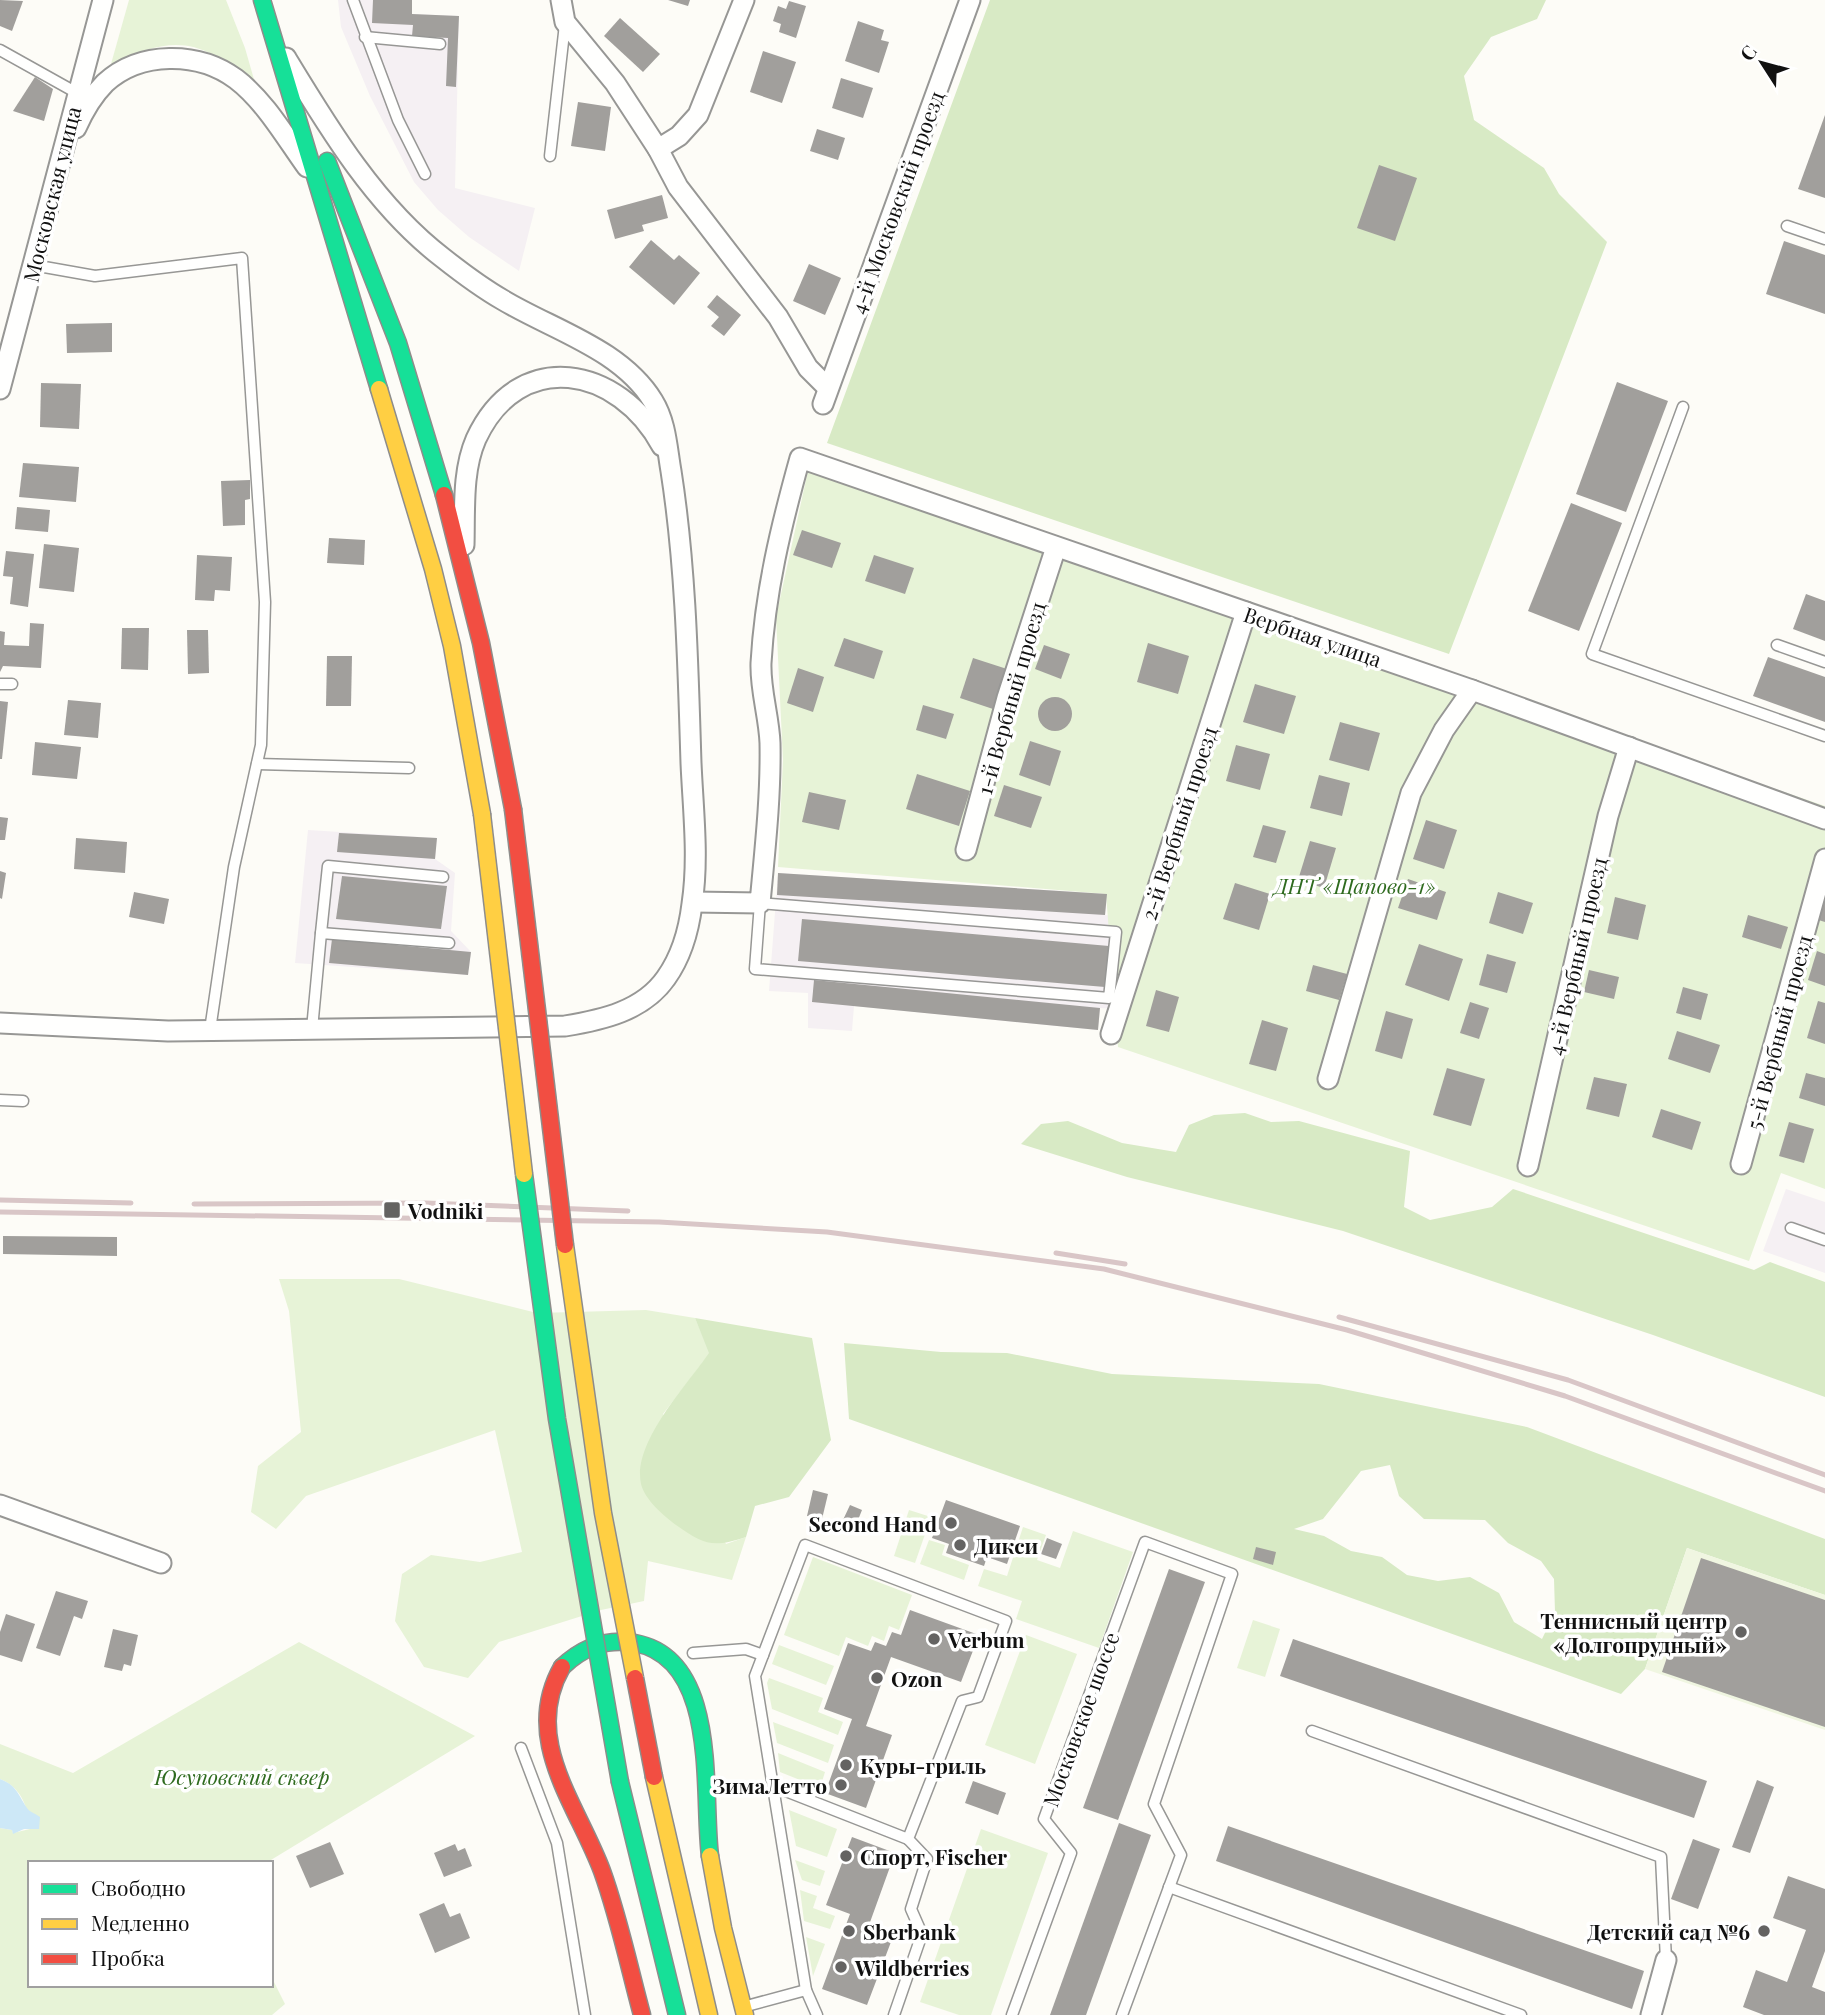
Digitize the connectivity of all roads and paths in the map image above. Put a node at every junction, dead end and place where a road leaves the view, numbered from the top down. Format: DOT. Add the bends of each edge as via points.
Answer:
graph roads {
  1 [pos="103,0"];
  2 [pos="262,0"];
  3 [pos="353,0"];
  4 [pos="561,0"];
  5 [pos="744,0"];
  6 [pos="970,0"];
  7 [pos="268,20"];
  8 [pos="565,22"];
  9 [pos="365,37"];
  10 [pos="440,44"];
  11 [pos="0,50"];
  12 [pos="285,57"];
  13 [pos="77,93"];
  14 [pos="658,149"];
  15 [pos="550,156"];
  16 [pos="57,167"];
  17 [pos="425,174"];
  18 [pos="316,180"];
  19 [pos="1787,226"];
  20 [pos="1825,239"];
  21 [pos="33,265"];
  22 [pos="0,389"];
  23 [pos="1683,407"];
  24 [pos="671,470"];
  25 [pos="1056,547"];
  26 [pos="464,564"];
  27 [pos="1246,612"];
  28 [pos="1777,645"];
  29 [pos="1825,662"];
  30 [pos="0,684"];
  31 [pos="12,684"];
  32 [pos="1472,690"];
  33 [pos="1825,736"];
  34 [pos="1629,747"];
  35 [pos="257,764"];
  36 [pos="409,768"];
  37 [pos="1825,819"];
  38 [pos="966,850"];
  39 [pos="1825,859"];
  40 [pos="443,877"];
  41 [pos="692,902"];
  42 [pos="760,903"];
  43 [pos="321,933"];
  44 [pos="449,943"];
  45 [pos="0,1023"];
  46 [pos="312,1029"];
  47 [pos="210,1030"];
  48 [pos="1111,1034"];
  49 [pos="1328,1079"];
  50 [pos="0,1100"];
  51 [pos="23,1101"];
  52 [pos="1741,1164"];
  53 [pos="1528,1166"];
  54 [pos="1791,1228"];
  55 [pos="1825,1240"];
  56 [pos="0,1505"];
  57 [pos="161,1563"];
  58 [pos="693,1653"];
  59 [pos="763,1655"];
  60 [pos="1312,1731"];
  61 [pos="521,1748"];
  62 [pos="773,1786"];
  63 [pos="908,1839"];
  64 [pos="1169,1887"];
  65 [pos="1666,1960"];
  66 [pos="806,1990"];
  67 [pos="744,2011"];
  68 [pos="584,2015"];
  69 [pos="642,2015"];
  70 [pos="677,2015"];
  71 [pos="709,2015"];
  72 [pos="817,2015"];
  73 [pos="894,2015"];
  74 [pos="1012,2015"];
  75 [pos="1122,2015"];
  76 [pos="1521,2015"];
  77 [pos="1651,2015"];
  1 -- 13 [label="street, Московская улица"];
  2 -- 7 [label="main road"];
  3 -- 9 [label="lane"];
  4 -- 8 [label="street"];
  5 -- 14 [label="street" via="698,115"];
  6 -- 14 [label="street, 4-й Московский проезд" via="826,396 778,317 678,187"];
  7 -- 12 [label="main road"];
  7 -- 18 [label="main road"];
  8 -- 14 [label="street" via="615,83"];
  8 -- 15 [label="lane"];
  9 -- 10 [label="lane"];
  9 -- 17 [label="lane"];
  11 -- 13 [label="lane"];
  12 -- 24 [label="street" via="376,192 418,238 500,299 608,357 640,384 654,402 664,428"];
  12 -- 26 [label="main road" via="406,367"];
  13 -- 16 [label="street, Московская улица"];
  16 -- 18 [label="street" via="86,107 105,83 133,65 162,59 215,66 237,80"];
  16 -- 21 [label="street, Московская улица"];
  18 -- 70 [label="main road, bridge" via="433,569 454,658 482,814 542,1322 572,1518 620,1782"];
  19 -- 20 [label="lane"];
  21 -- 22 [label="street, Московская улица"];
  21 -- 35 [label="lane" via="95,276 242,258 265,602"];
  23 -- 33 [label="lane" via="1592,654"];
  24 -- 26 [label="street" via="652,429 605,386 568,376 527,385 494,409 475,442 465,488"];
  24 -- 41 [label="street" via="688,688"];
  25 -- 27 [label="street, Вербная улица"];
  25 -- 38 [label="street, 1-й Вербный проезд" via="1007,698"];
  25 -- 42 [label="street, Вербная улица" via="800,458 773,561 765,612 761,667 770,740 770,797"];
  26 -- 71 [label="main road, bridge" via="513,809 579,1358 603,1513 654,1777"];
  27 -- 32 [label="street, Вербная улица"];
  27 -- 48 [label="street, 2-й Вербный проезд"];
  28 -- 29 [label="lane"];
  30 -- 31 [label="lane"];
  32 -- 34 [label="street, Вербная улица"];
  32 -- 49 [label="street" via="1444,730 1411,793"];
  34 -- 37 [label="street, Вербная улица"];
  34 -- 53 [label="street, 4-й Вербный проезд" via="1608,816"];
  35 -- 36 [label="lane"];
  35 -- 47 [label="lane" via="234,867"];
  39 -- 52 [label="street, 5-й Вербный проезд"];
  40 -- 43 [label="lane" via="328,866"];
  41 -- 42 [label="street"];
  41 -- 46 [label="street" via="680,953 666,979 646,999 622,1013 565,1026"];
  42 -- 42 [label="lane" via="1116,932 1109,998 755,969"];
  43 -- 44 [label="lane"];
  43 -- 46 [label="lane"];
  45 -- 47 [label="street"];
  46 -- 47 [label="street"];
  50 -- 51 [label="lane"];
  54 -- 55 [label="lane"];
  56 -- 57 [label="street"];
  58 -- 59 [label="lane" via="746,1648"];
  59 -- 62 [label="lane" via="755,1676"];
  59 -- 63 [label="lane" via="805,1545 1006,1621 978,1697 961,1701"];
  60 -- 65 [label="lane" via="1661,1857"];
  61 -- 68 [label="lane" via="557,1843"];
  62 -- 63 [label="lane"];
  62 -- 66 [label="lane"];
  63 -- 73 [label="lane" via="927,1859 911,1909 922,1934"];
  64 -- 74 [label="lane, Московское шоссе" via="1181,1855 1154,1804 1232,1574 1145,1542 1044,1819 1071,1853"];
  64 -- 75 [label="lane"];
  64 -- 76 [label="lane"];
  65 -- 77 [label="street"];
  66 -- 67 [label="lane"];
  66 -- 72 [label="lane"];
  67 -- 69 [label="main road" via="715,1887 692,1691 665,1656 644,1643 622,1639 585,1648 564,1665 550,1689 546,1725 555,1762 608,1893"];
}
